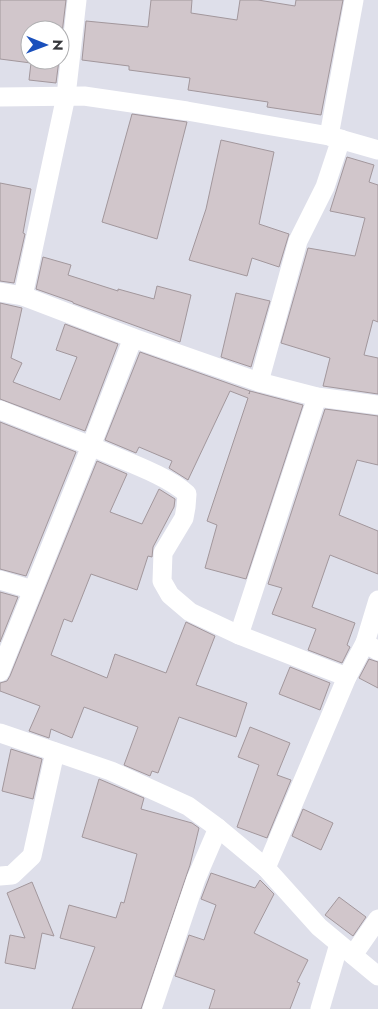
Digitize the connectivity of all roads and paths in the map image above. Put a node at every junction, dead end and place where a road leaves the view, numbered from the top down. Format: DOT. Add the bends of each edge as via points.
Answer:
graph roads {
  1 [pos="77,0"];
  2 [pos="354,0"];
  3 [pos="66,96"];
  4 [pos="0,97"];
  5 [pos="335,138"];
  6 [pos="378,150"];
  7 [pos="0,292"];
  8 [pos="23,296"];
  9 [pos="133,338"];
  10 [pos="259,382"];
  11 [pos="317,397"];
  12 [pos="378,405"];
  13 [pos="0,410"];
  14 [pos="91,446"];
  15 [pos="0,580"];
  16 [pos="33,590"];
  17 [pos="378,600"];
  18 [pos="239,635"];
  19 [pos="371,647"];
  20 [pos="0,672"];
  21 [pos="347,677"];
  22 [pos="0,733"];
  23 [pos="55,752"];
  24 [pos="218,828"];
  25 [pos="266,868"];
  26 [pos="0,876"];
  27 [pos="378,919"];
  28 [pos="346,950"];
  29 [pos="378,976"];
  30 [pos="152,1009"];
  31 [pos="320,1009"];
  1 -- 3 [label="street"];
  2 -- 5 [label="street"];
  3 -- 4 [label="street"];
  3 -- 5 [label="street" via="187,111"];
  3 -- 8 [label="street"];
  5 -- 6 [label="street"];
  5 -- 10 [label="street" via="325,187 298,241"];
  7 -- 8 [label="street"];
  8 -- 9 [label="street"];
  9 -- 10 [label="street"];
  9 -- 14 [label="street"];
  10 -- 11 [label="street"];
  11 -- 12 [label="street"];
  11 -- 18 [label="street"];
  13 -- 14 [label="street"];
  14 -- 16 [label="street"];
  14 -- 18 [label="street" via="165,479 187,494 184,518 163,553 162,581 170,595 190,612"];
  15 -- 16 [label="street"];
  16 -- 20 [label="street"];
  17 -- 19 [label="street"];
  18 -- 21 [label="street"];
  19 -- 21 [label="street"];
  21 -- 25 [label="street"];
  22 -- 23 [label="street"];
  23 -- 24 [label="street" via="111,771 188,806"];
  23 -- 26 [label="street" via="32,856 12,875"];
  24 -- 25 [label="street"];
  24 -- 30 [label="street" via="196,879"];
  25 -- 28 [label="street" via="319,928"];
  27 -- 28 [label="street"];
  28 -- 29 [label="street"];
  28 -- 31 [label="street"];
}
